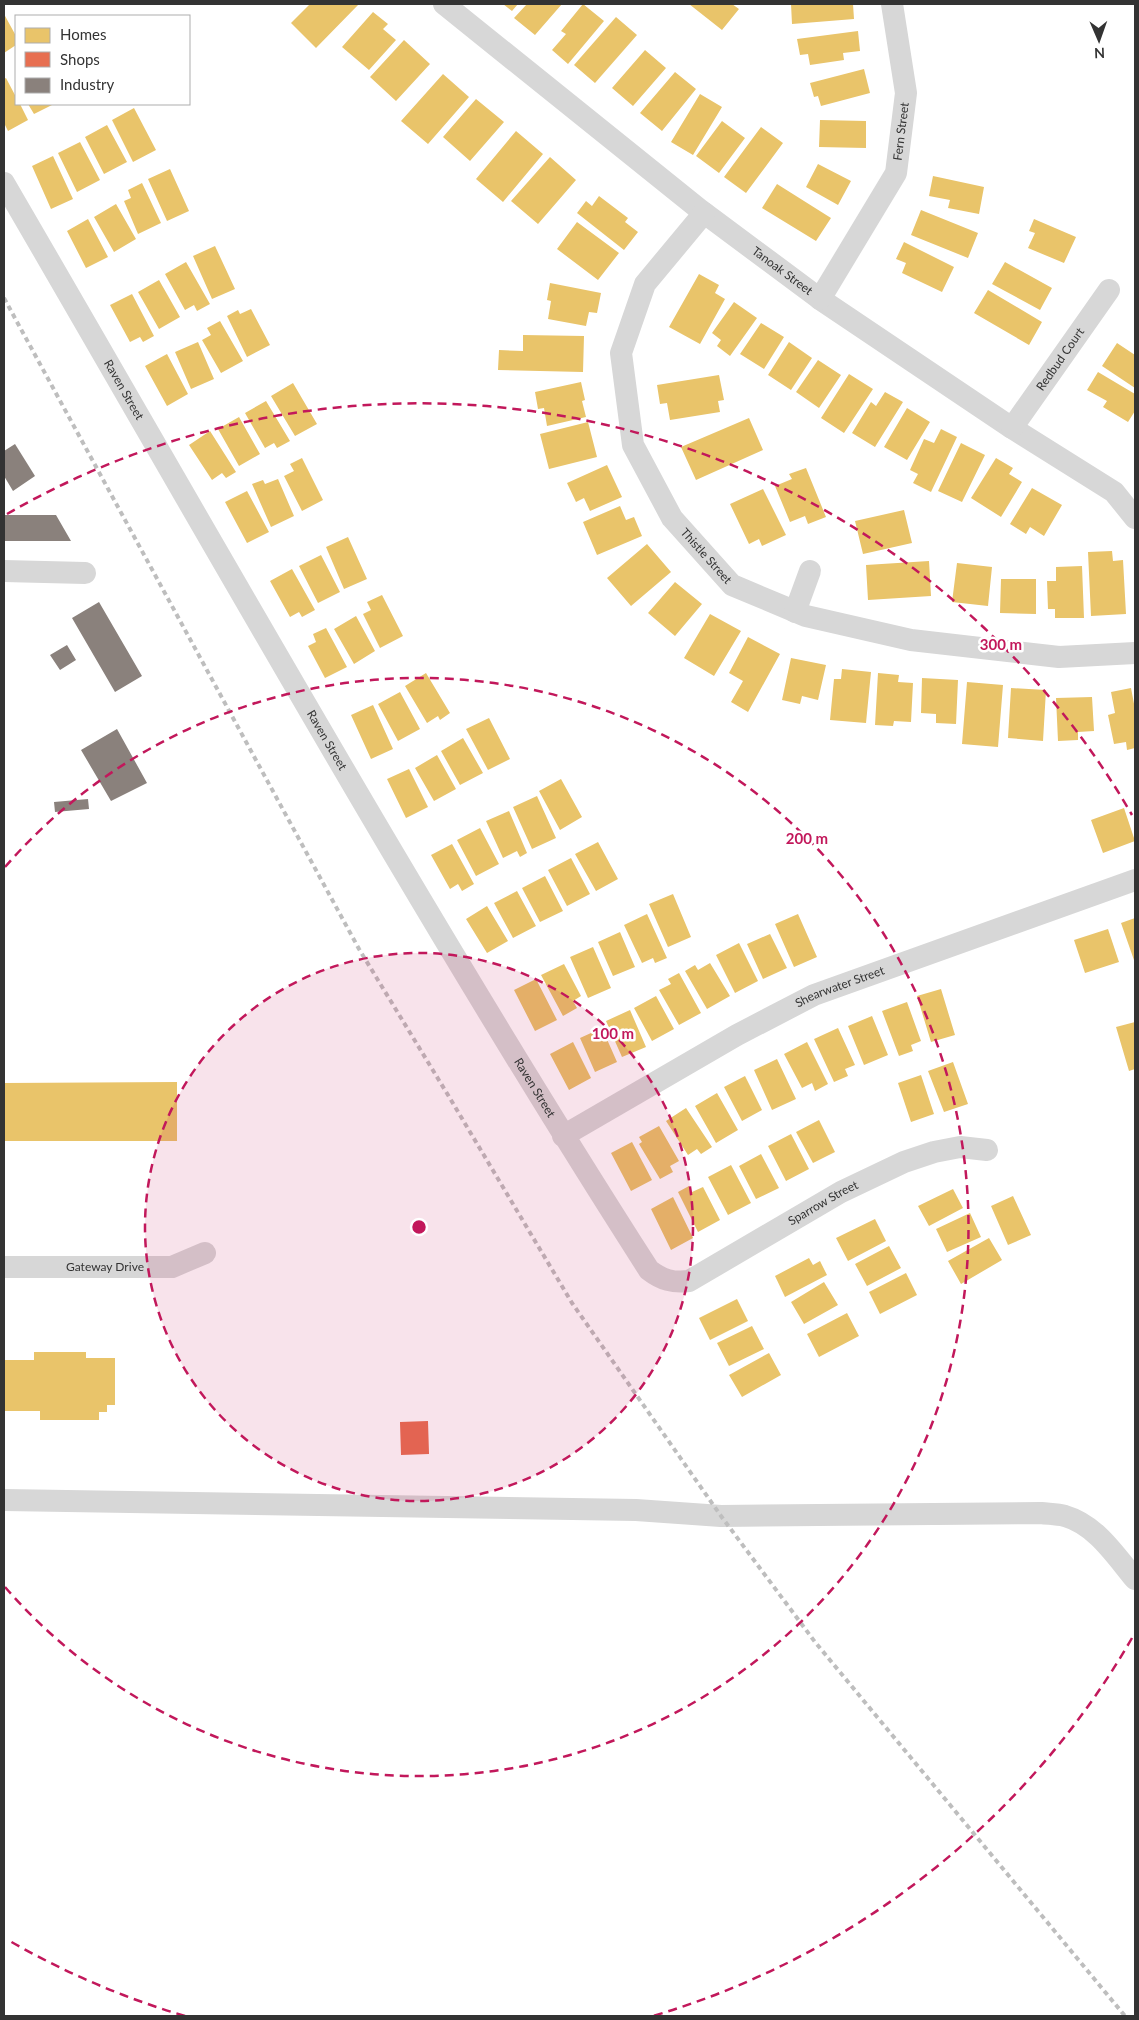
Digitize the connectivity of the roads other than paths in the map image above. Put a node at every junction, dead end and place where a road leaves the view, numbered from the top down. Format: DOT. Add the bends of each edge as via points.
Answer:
graph roads {
  1 [pos="444,4"];
  2 [pos="892,4"];
  3 [pos="4,183"];
  4 [pos="704,213"];
  5 [pos="1109,290"];
  6 [pos="820,299"];
  7 [pos="1012,428"];
  8 [pos="1135,518"];
  9 [pos="4,571"];
  10 [pos="810,571"];
  11 [pos="85,573"];
  12 [pos="795,612"];
  13 [pos="1135,653"];
  14 [pos="1135,880"];
  15 [pos="563,1136"];
  16 [pos="986,1150"];
  17 [pos="205,1253"];
  18 [pos="4,1267"];
  19 [pos="670,1282"];
  20 [pos="4,1500"];
  21 [pos="1135,1579"];
  1 -- 4 [label="street, Tanoak Street"];
  2 -- 6 [label="street, Fern Street" via="906,93 896,173"];
  3 -- 15 [label="street, Raven Street"];
  4 -- 6 [label="street, Tanoak Street"];
  4 -- 12 [label="street, Thistle Street" via="645,284 621,353 633,445 672,518 732,585"];
  5 -- 7 [label="street, Redbud Court"];
  6 -- 7 [label="street, Tanoak Street"];
  7 -- 8 [label="street, Tanoak Street" via="1114,492"];
  9 -- 11 [label="street"];
  10 -- 12 [label="street"];
  12 -- 13 [label="street, Thistle Street" via="921,641 1059,657"];
  14 -- 15 [label="street, Shearwater Street" via="814,995 737,1035"];
  15 -- 19 [label="street, Raven Street" via="650,1270"];
  16 -- 19 [label="street, Sparrow Street" via="960,1147 904,1162 841,1192 688,1281"];
  17 -- 18 [label="street, Gateway Drive" via="172,1267"];
  20 -- 21 [label="street" via="636,1510 721,1516 1041,1513 1063,1516 1093,1531"];
}
